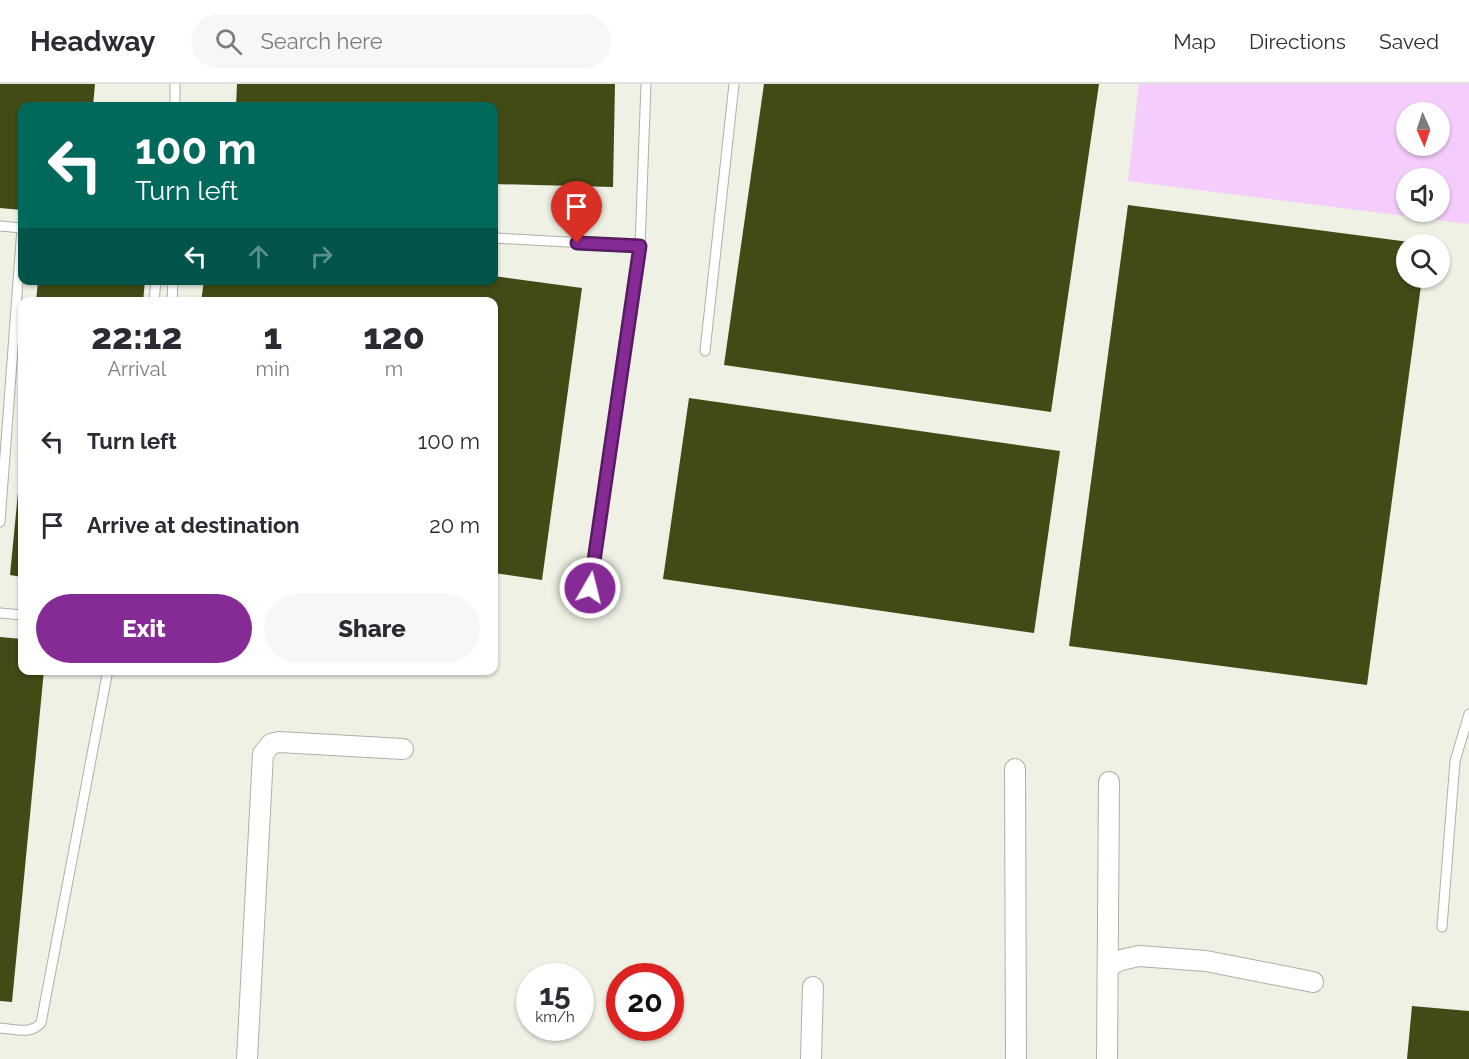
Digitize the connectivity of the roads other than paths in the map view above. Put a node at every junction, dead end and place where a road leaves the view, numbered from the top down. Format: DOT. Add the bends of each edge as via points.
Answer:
graph roads {
  1 [pos="175,84"];
  2 [pos="646,84"];
  3 [pos="734,84"];
  4 [pos="176,102"];
  5 [pos="0,226"];
  6 [pos="18,228"];
  7 [pos="498,238"];
  8 [pos="640,246"];
  9 [pos="18,281"];
  10 [pos="705,351"];
  11 [pos="0,522"];
  12 [pos="590,588"];
  13 [pos="0,613"];
  14 [pos="18,615"];
  15 [pos="107,675"];
  16 [pos="1469,714"];
  17 [pos="403,749"];
  18 [pos="1015,769"];
  19 [pos="1110,782"];
  20 [pos="1442,927"];
  21 [pos="1109,966"];
  22 [pos="1313,981"];
  23 [pos="813,987"];
  24 [pos="0,1028"];
  25 [pos="247,1059"];
  26 [pos="811,1059"];
  27 [pos="1016,1059"];
  28 [pos="1107,1059"];
  1 -- 4 [label="lane"];
  2 -- 8 [label="lane"];
  3 -- 10 [label="lane"];
  5 -- 6 [label="lane"];
  7 -- 8 [label="lane"];
  8 -- 12 [label="lane"];
  9 -- 11 [label="lane"];
  13 -- 14 [label="lane"];
  15 -- 24 [label="lane" via="41,1023 30,1031"];
  16 -- 20 [label="lane" via="1455,761"];
  17 -- 25 [label="street" via="279,742 263,753"];
  18 -- 27 [label="street"];
  19 -- 21 [label="street"];
  21 -- 22 [label="street" via="1139,956 1206,961"];
  21 -- 28 [label="street"];
  23 -- 26 [label="street"];
}
